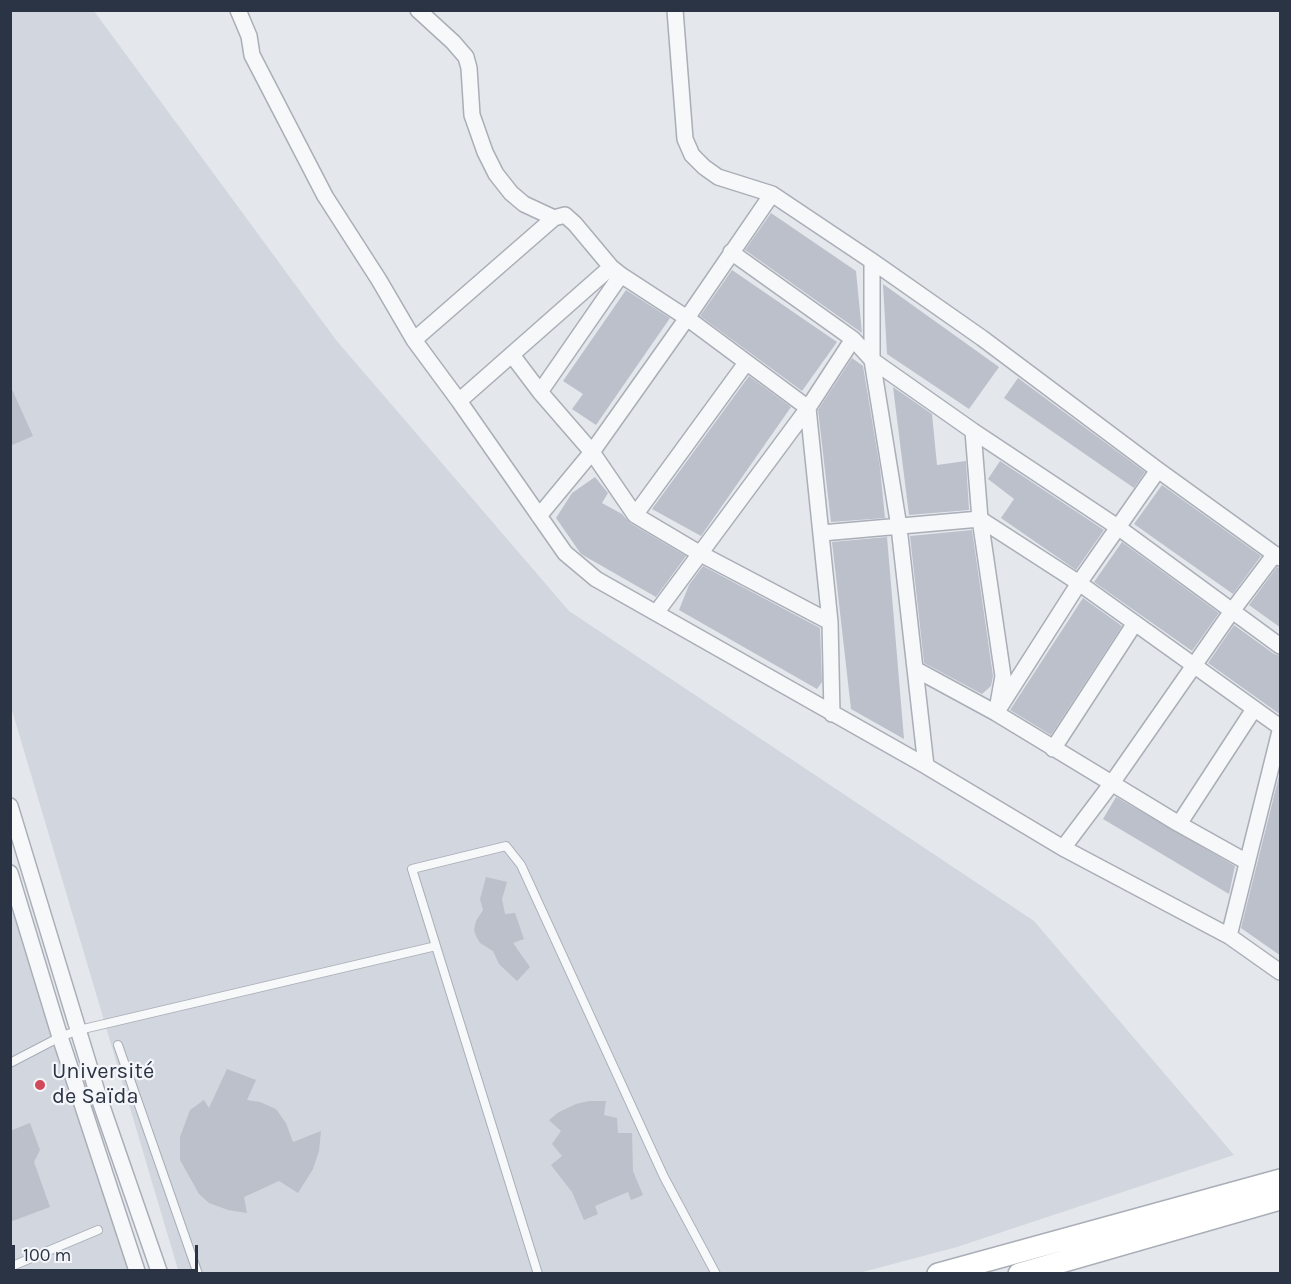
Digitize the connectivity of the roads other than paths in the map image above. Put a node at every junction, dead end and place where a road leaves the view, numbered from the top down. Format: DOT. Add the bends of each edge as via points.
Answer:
graph roads {
  1 [pos="238,10"];
  2 [pos="418,10"];
  3 [pos="675,10"];
  4 [pos="772,194"];
  5 [pos="554,218"];
  6 [pos="731,252"];
  7 [pos="872,261"];
  8 [pos="616,271"];
  9 [pos="687,318"];
  10 [pos="854,339"];
  11 [pos="414,340"];
  12 [pos="512,355"];
  13 [pos="872,360"];
  14 [pos="746,363"];
  15 [pos="540,393"];
  16 [pos="459,401"];
  17 [pos="807,408"];
  18 [pos="973,431"];
  19 [pos="592,452"];
  20 [pos="1158,470"];
  21 [pos="634,515"];
  22 [pos="539,516"];
  23 [pos="980,519"];
  24 [pos="899,527"];
  25 [pos="1119,528"];
  26 [pos="822,532"];
  27 [pos="699,553"];
  28 [pos="1278,556"];
  29 [pos="1078,584"];
  30 [pos="1232,611"];
  31 [pos="656,613"];
  32 [pos="830,622"];
  33 [pos="1135,623"];
  34 [pos="1281,646"];
  35 [pos="1196,665"];
  36 [pos="915,669"];
  37 [pos="1254,709"];
  38 [pos="996,713"];
  39 [pos="832,714"];
  40 [pos="1281,729"];
  41 [pos="1053,749"];
  42 [pos="926,766"];
  43 [pos="1112,783"];
  44 [pos="10,806"];
  45 [pos="1179,825"];
  46 [pos="1063,848"];
  47 [pos="1247,862"];
  48 [pos="10,873"];
  49 [pos="1229,936"];
  50 [pos="436,946"];
  51 [pos="1281,972"];
  52 [pos="79,1030"];
  53 [pos="60,1037"];
  54 [pos="118,1046"];
  55 [pos="10,1063"];
  56 [pos="1281,1180"];
  57 [pos="1281,1199"];
  58 [pos="98,1230"];
  59 [pos="10,1268"];
  60 [pos="138,1274"];
  61 [pos="160,1274"];
  62 [pos="198,1274"];
  63 [pos="538,1274"];
  64 [pos="716,1274"];
  65 [pos="938,1274"];
  66 [pos="1019,1274"];
  1 -- 11 [label="street" via="252,55 320,185"];
  2 -- 5 [label="street" via="466,57 472,115 496,174 524,204"];
  3 -- 4 [label="street" via="688,149 718,177"];
  4 -- 6 [label="street"];
  4 -- 7 [label="street"];
  5 -- 8 [label="street" via="570,218"];
  5 -- 11 [label="street"];
  6 -- 9 [label="street"];
  6 -- 10 [label="street"];
  7 -- 13 [label="street"];
  7 -- 20 [label="street"];
  8 -- 9 [label="street"];
  8 -- 12 [label="street"];
  8 -- 15 [label="street"];
  9 -- 14 [label="street"];
  9 -- 19 [label="street"];
  10 -- 13 [label="street"];
  10 -- 17 [label="street"];
  11 -- 16 [label="street"];
  12 -- 15 [label="street"];
  12 -- 16 [label="street"];
  13 -- 18 [label="street"];
  13 -- 24 [label="street"];
  14 -- 17 [label="street"];
  14 -- 21 [label="street"];
  15 -- 19 [label="street"];
  16 -- 22 [label="street"];
  17 -- 26 [label="street"];
  17 -- 27 [label="street"];
  18 -- 23 [label="street"];
  18 -- 25 [label="street"];
  19 -- 21 [label="street"];
  19 -- 22 [label="street"];
  20 -- 25 [label="street"];
  20 -- 28 [label="street"];
  21 -- 27 [label="street"];
  22 -- 31 [label="street" via="565,553 596,579"];
  23 -- 24 [label="street"];
  23 -- 29 [label="street"];
  23 -- 38 [label="street" via="1003,676"];
  24 -- 26 [label="street"];
  24 -- 36 [label="street"];
  25 -- 29 [label="street"];
  25 -- 30 [label="street"];
  26 -- 32 [label="street"];
  27 -- 31 [label="street"];
  27 -- 32 [label="street"];
  28 -- 30 [label="street"];
  29 -- 33 [label="street"];
  29 -- 38 [label="street"];
  30 -- 34 [label="street"];
  30 -- 35 [label="street"];
  31 -- 39 [label="street"];
  32 -- 39 [label="street"];
  33 -- 35 [label="street"];
  33 -- 41 [label="street"];
  35 -- 37 [label="street"];
  35 -- 43 [label="street"];
  36 -- 38 [label="street"];
  36 -- 42 [label="street"];
  37 -- 40 [label="street"];
  37 -- 45 [label="street"];
  38 -- 41 [label="street"];
  39 -- 42 [label="street"];
  40 -- 47 [label="street"];
  41 -- 43 [label="street"];
  42 -- 46 [label="street"];
  43 -- 45 [label="street"];
  43 -- 46 [label="street"];
  44 -- 52 [label="street"];
  45 -- 47 [label="street"];
  46 -- 49 [label="street"];
  47 -- 49 [label="street"];
  48 -- 53 [label="street"];
  49 -- 51 [label="street"];
  50 -- 52 [label="lane"];
  50 -- 63 [label="lane"];
  50 -- 64 [label="lane" via="412,869 506,846 521,865 664,1177"];
  52 -- 53 [label="lane"];
  52 -- 61 [label="street"];
  53 -- 55 [label="lane"];
  53 -- 60 [label="street"];
  54 -- 62 [label="lane"];
  56 -- 65 [label="main road"];
  57 -- 66 [label="main road"];
  58 -- 59 [label="lane"];
}
